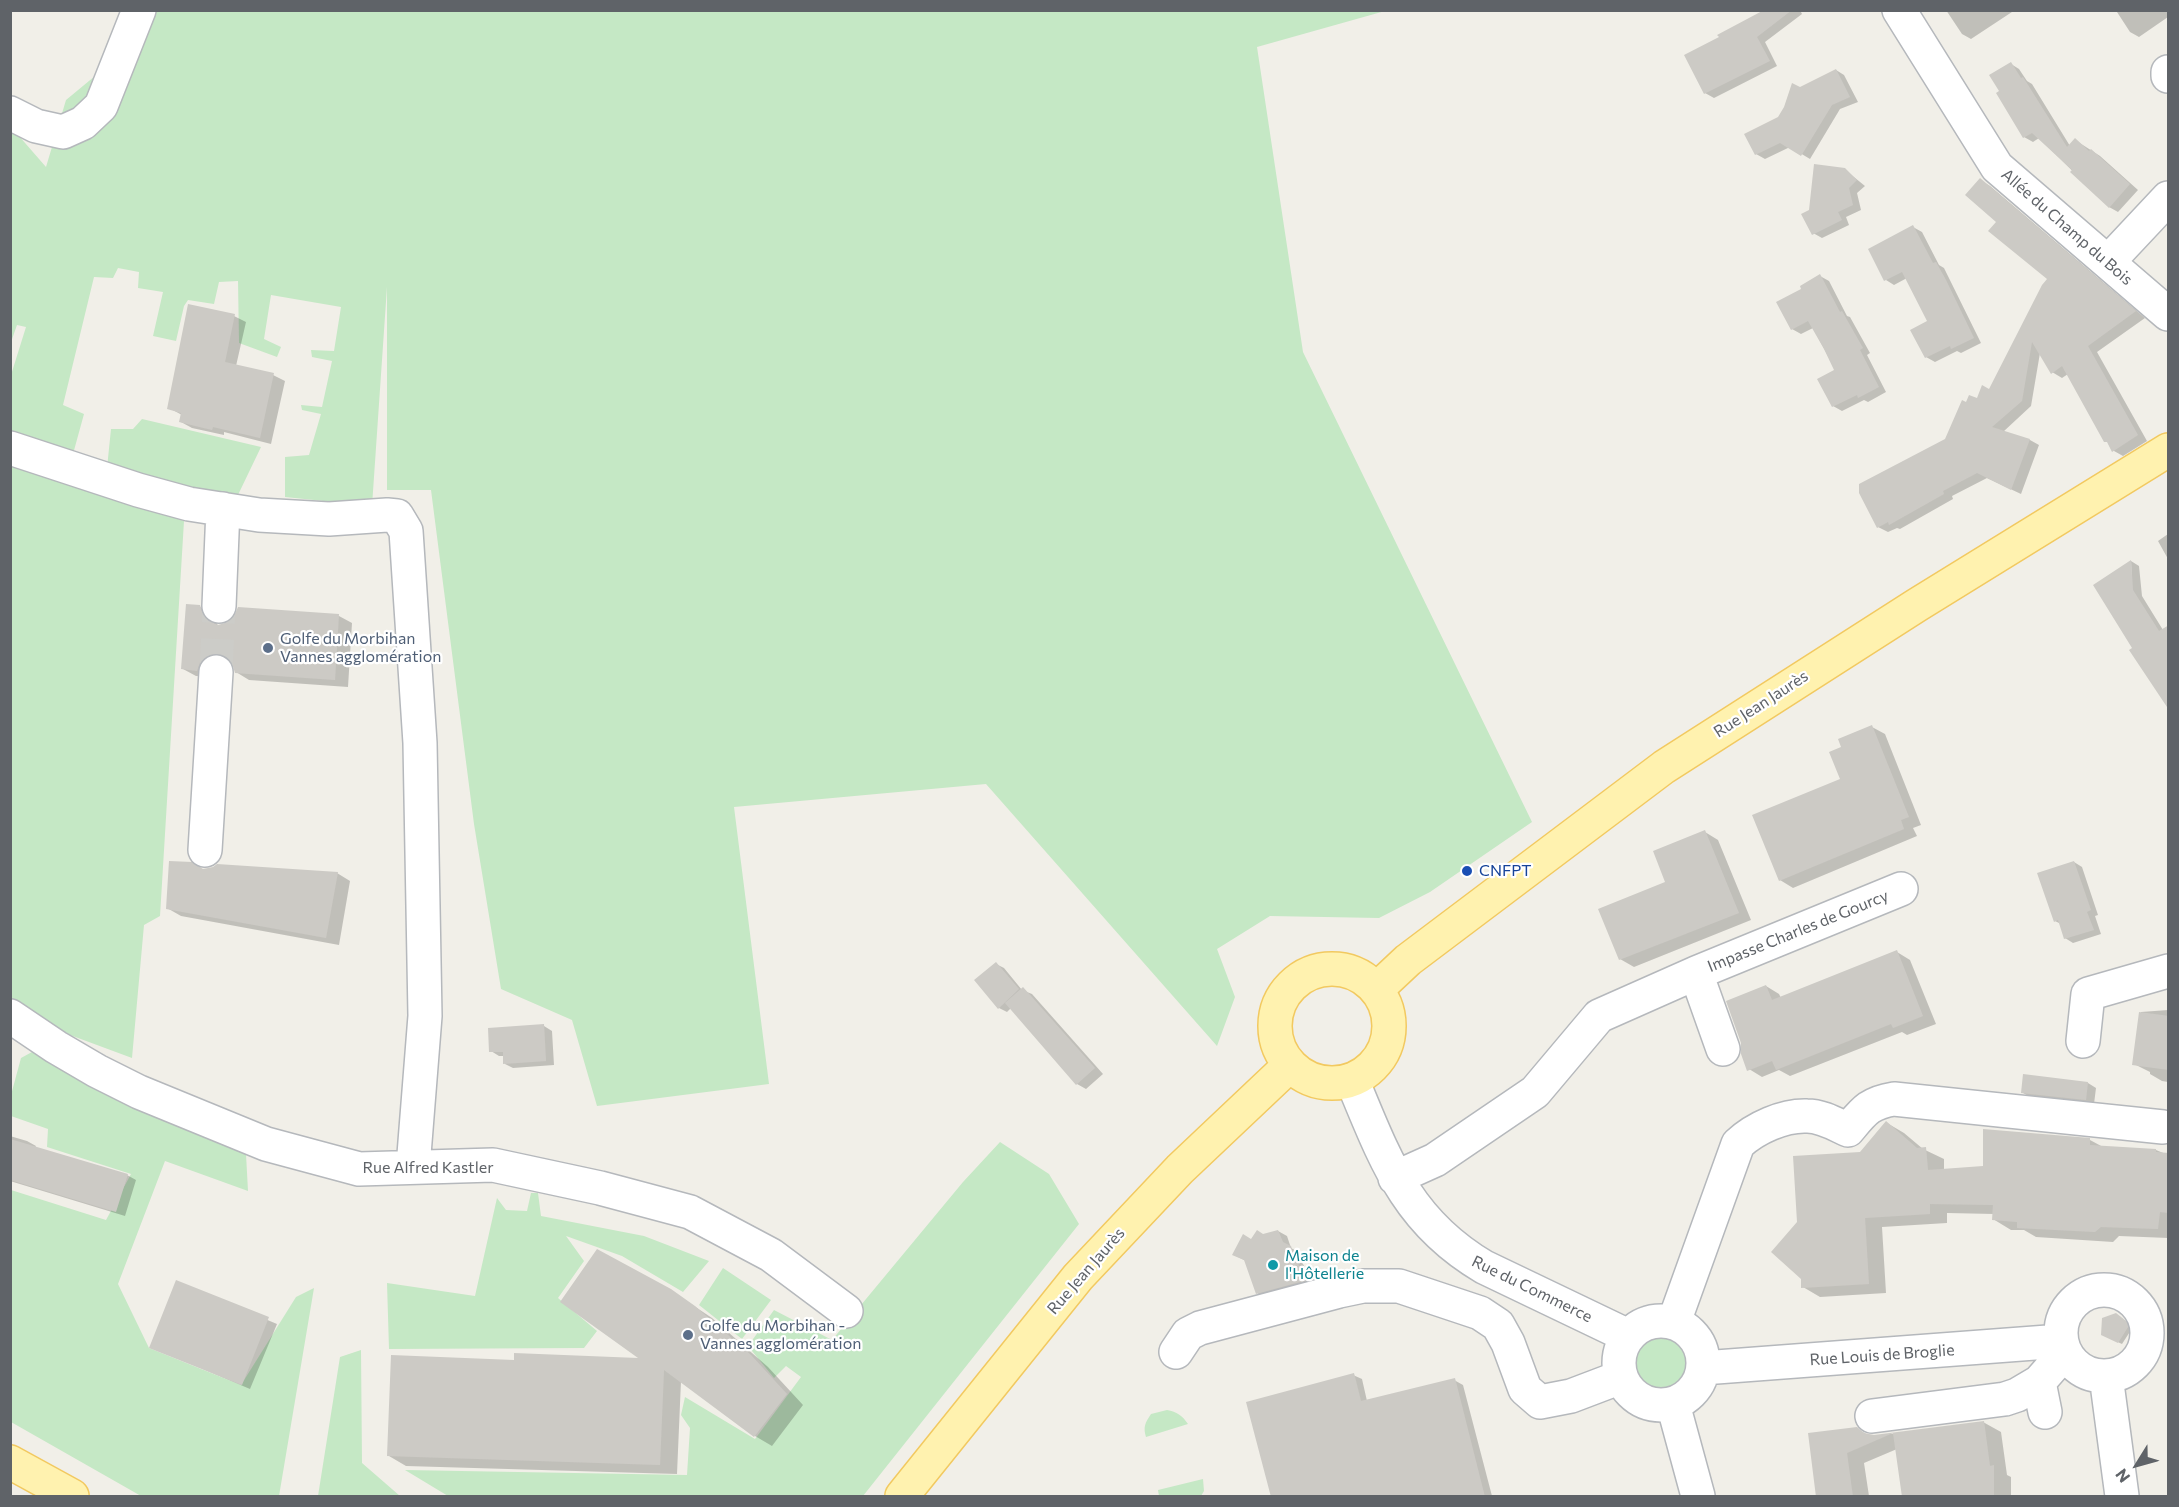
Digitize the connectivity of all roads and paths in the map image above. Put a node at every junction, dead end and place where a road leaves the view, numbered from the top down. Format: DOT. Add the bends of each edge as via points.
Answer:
graph roads {
  1 [pos="139,10"];
  2 [pos="1899,10"];
  3 [pos="10,113"];
  4 [pos="2169,198"];
  5 [pos="2108,262"];
  6 [pos="2169,314"];
  7 [pos="10,448"];
  8 [pos="2169,450"];
  9 [pos="223,509"];
  10 [pos="219,606"];
  11 [pos="216,672"];
  12 [pos="205,850"];
  13 [pos="1901,889"];
  14 [pos="2169,971"];
  15 [pos="1696,973"];
  16 [pos="1376,990"];
  17 [pos="10,1016"];
  18 [pos="2083,1041"];
  19 [pos="1723,1048"];
  20 [pos="1290,1065"];
  21 [pos="1352,1080"];
  22 [pos="2163,1127"];
  23 [pos="413,1167"];
  24 [pos="1395,1178"];
  25 [pos="846,1311"];
  26 [pos="1674,1322"];
  27 [pos="1629,1336"];
  28 [pos="2063,1347"];
  29 [pos="1176,1352"];
  30 [pos="1703,1368"];
  31 [pos="2106,1376"];
  32 [pos="1621,1377"];
  33 [pos="1673,1404"];
  34 [pos="1872,1416"];
  35 [pos="10,1462"];
  36 [pos="72,1497"];
  37 [pos="902,1497"];
  38 [pos="1698,1497"];
  39 [pos="2122,1497"];
  1 -- 3 [label="street" via="101,106 83,123 63,132 36,126"];
  2 -- 5 [label="street, Allée du Champ du Bois" via="1997,167"];
  4 -- 5 [label="street"];
  5 -- 6 [label="street, Allée du Champ du Bois"];
  7 -- 9 [label="street" via="138,490"];
  8 -- 16 [label="main road, Rue Jean Jaurès" via="1664,766 1417,954"];
  9 -- 10 [label="street"];
  9 -- 23 [label="street" via="329,519 387,514 397,516 406,531 420,743 425,1016"];
  11 -- 12 [label="street"];
  13 -- 15 [label="street, Impasse Charles de Gourcy"];
  14 -- 18 [label="street" via="2088,994"];
  15 -- 19 [label="street, Impasse Charles de Gourcy"];
  15 -- 24 [label="street, Impasse Charles de Gourcy" via="1599,1016 1535,1092 1435,1160"];
  16 -- 20 [label="main road" via="1346,970 1310,973 1294,983 1282,997 1275,1033"];
  16 -- 21 [label="main road" via="1389,1023 1387,1041 1368,1071"];
  17 -- 23 [label="street, Rue Alfred Kastler" via="97,1071 266,1144 359,1169"];
  20 -- 21 [label="main road" via="1319,1082"];
  20 -- 37 [label="main road, Rue Jean Jaurès" via="1180,1169 1078,1276"];
  21 -- 24 [label="street, Rue du Commerce"];
  22 -- 26 [label="street" via="1894,1099 1878,1102 1848,1130 1807,1116 1755,1131 1738,1144"];
  23 -- 25 [label="street, Rue Alfred Kastler" via="493,1165 690,1212 771,1255"];
  24 -- 27 [label="street, Rue du Commerce" via="1428,1223 1464,1255"];
  26 -- 27 [label="street" via="1660,1320 1641,1325"];
  26 -- 30 [label="street" via="1697,1340"];
  27 -- 32 [label="street" via="1618,1362"];
  28 -- 30 [label="street, Rue Louis de Broglie"];
  28 -- 31 [label="street" via="2077,1368"];
  28 -- 31 [label="street" via="2061,1324 2073,1303 2083,1295 2112,1289 2127,1296 2140,1307 2148,1323 2145,1351 2121,1373"];
  28 -- 34 [label="street" via="2042,1397 2017,1395"];
  29 -- 32 [label="street" via="1188,1334 1200,1328 1339,1291 1363,1286 1400,1286 1480,1313 1498,1325 1525,1389 1540,1402 1571,1396"];
  30 -- 33 [label="street" via="1690,1395"];
  31 -- 39 [label="street"];
  32 -- 33 [label="street" via="1637,1399 1650,1404"];
  33 -- 38 [label="street"];
  35 -- 36 [label="main road"];
}
